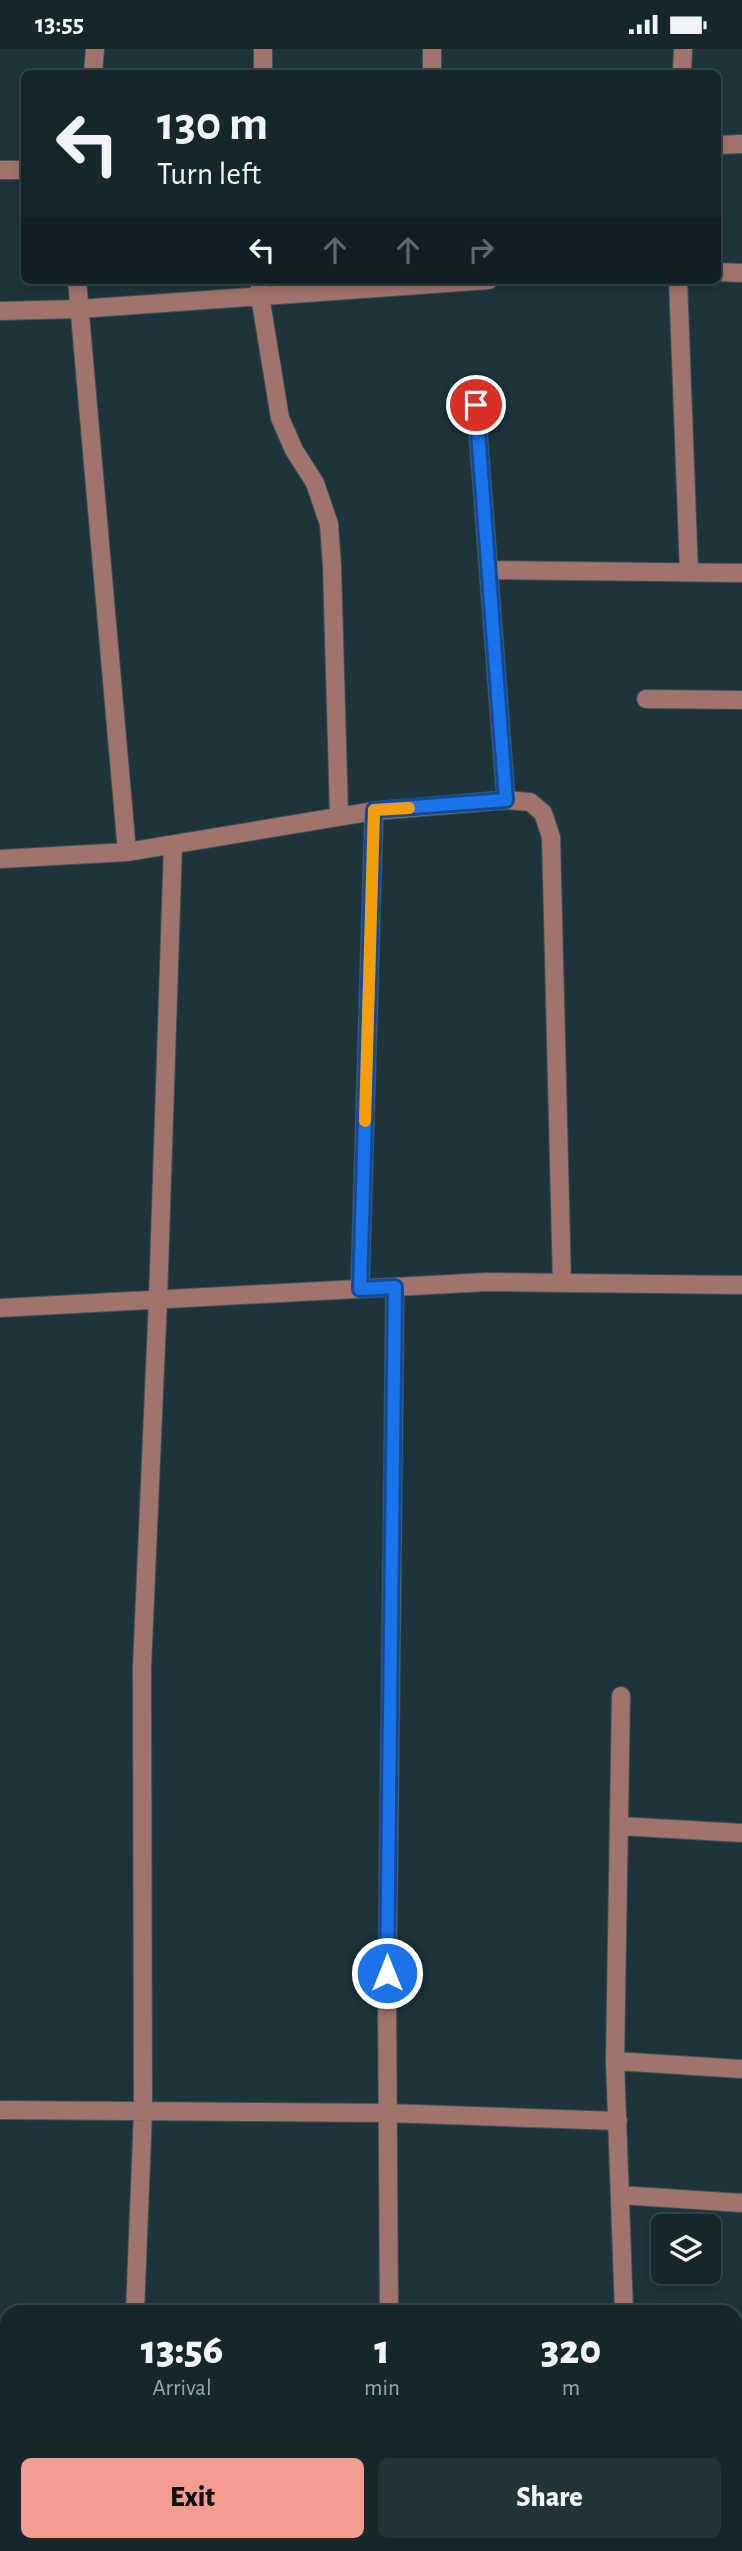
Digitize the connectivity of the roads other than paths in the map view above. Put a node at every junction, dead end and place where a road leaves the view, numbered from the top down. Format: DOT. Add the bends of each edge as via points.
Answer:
graph roads {
  1 [pos="95,49"];
  2 [pos="263,49"];
  3 [pos="432,49"];
  4 [pos="683,49"];
  5 [pos="93,70"];
  6 [pos="263,70"];
  7 [pos="432,70"];
  8 [pos="682,70"];
  9 [pos="742,144"];
  10 [pos="721,145"];
  11 [pos="0,170"];
  12 [pos="21,170"];
  13 [pos="721,272"];
  14 [pos="742,273"];
  15 [pos="77,284"];
  16 [pos="374,284"];
  17 [pos="678,284"];
  18 [pos="260,288"];
  19 [pos="79,309"];
  20 [pos="0,311"];
  21 [pos="476,405"];
  22 [pos="489,570"];
  23 [pos="689,572"];
  24 [pos="742,573"];
  25 [pos="646,699"];
  26 [pos="742,701"];
  27 [pos="506,800"];
  28 [pos="374,810"];
  29 [pos="339,815"];
  30 [pos="173,845"];
  31 [pos="127,852"];
  32 [pos="0,859"];
  33 [pos="562,1283"];
  34 [pos="742,1285"];
  35 [pos="395,1287"];
  36 [pos="360,1289"];
  37 [pos="158,1299"];
  38 [pos="0,1308"];
  39 [pos="621,1696"];
  40 [pos="619,1826"];
  41 [pos="742,1833"];
  42 [pos="615,2061"];
  43 [pos="742,2069"];
  44 [pos="0,2110"];
  45 [pos="143,2111"];
  46 [pos="388,2113"];
  47 [pos="618,2121"];
  48 [pos="621,2195"];
  49 [pos="742,2203"];
  50 [pos="135,2305"];
  51 [pos="389,2305"];
  52 [pos="624,2305"];
  1 -- 5 [label="street"];
  2 -- 6 [label="street"];
  3 -- 7 [label="street"];
  4 -- 8 [label="street"];
  9 -- 10 [label="street"];
  11 -- 12 [label="street"];
  13 -- 14 [label="street"];
  15 -- 19 [label="street"];
  16 -- 18 [label="street"];
  17 -- 23 [label="street"];
  18 -- 19 [label="street"];
  18 -- 29 [label="street" via="279,418 315,483 329,524"];
  19 -- 20 [label="street"];
  19 -- 31 [label="street"];
  21 -- 22 [label="street"];
  22 -- 23 [label="street"];
  22 -- 27 [label="street"];
  23 -- 24 [label="street"];
  25 -- 26 [label="street"];
  27 -- 28 [label="street"];
  27 -- 33 [label="street" via="530,802 543,813 551,837"];
  28 -- 29 [label="street"];
  28 -- 36 [label="street"];
  29 -- 30 [label="street"];
  30 -- 31 [label="street"];
  30 -- 37 [label="street"];
  31 -- 32 [label="street"];
  33 -- 34 [label="street"];
  33 -- 35 [label="street"];
  35 -- 36 [label="street"];
  35 -- 46 [label="street"];
  36 -- 37 [label="street"];
  37 -- 38 [label="street"];
  37 -- 45 [label="street" via="142,1667"];
  39 -- 40 [label="street"];
  40 -- 41 [label="street"];
  40 -- 42 [label="street"];
  42 -- 43 [label="street"];
  42 -- 47 [label="street"];
  44 -- 45 [label="street"];
  45 -- 46 [label="street"];
  45 -- 50 [label="street"];
  46 -- 47 [label="street"];
  46 -- 51 [label="street"];
  47 -- 48 [label="street"];
  48 -- 49 [label="street"];
  48 -- 52 [label="street"];
}
